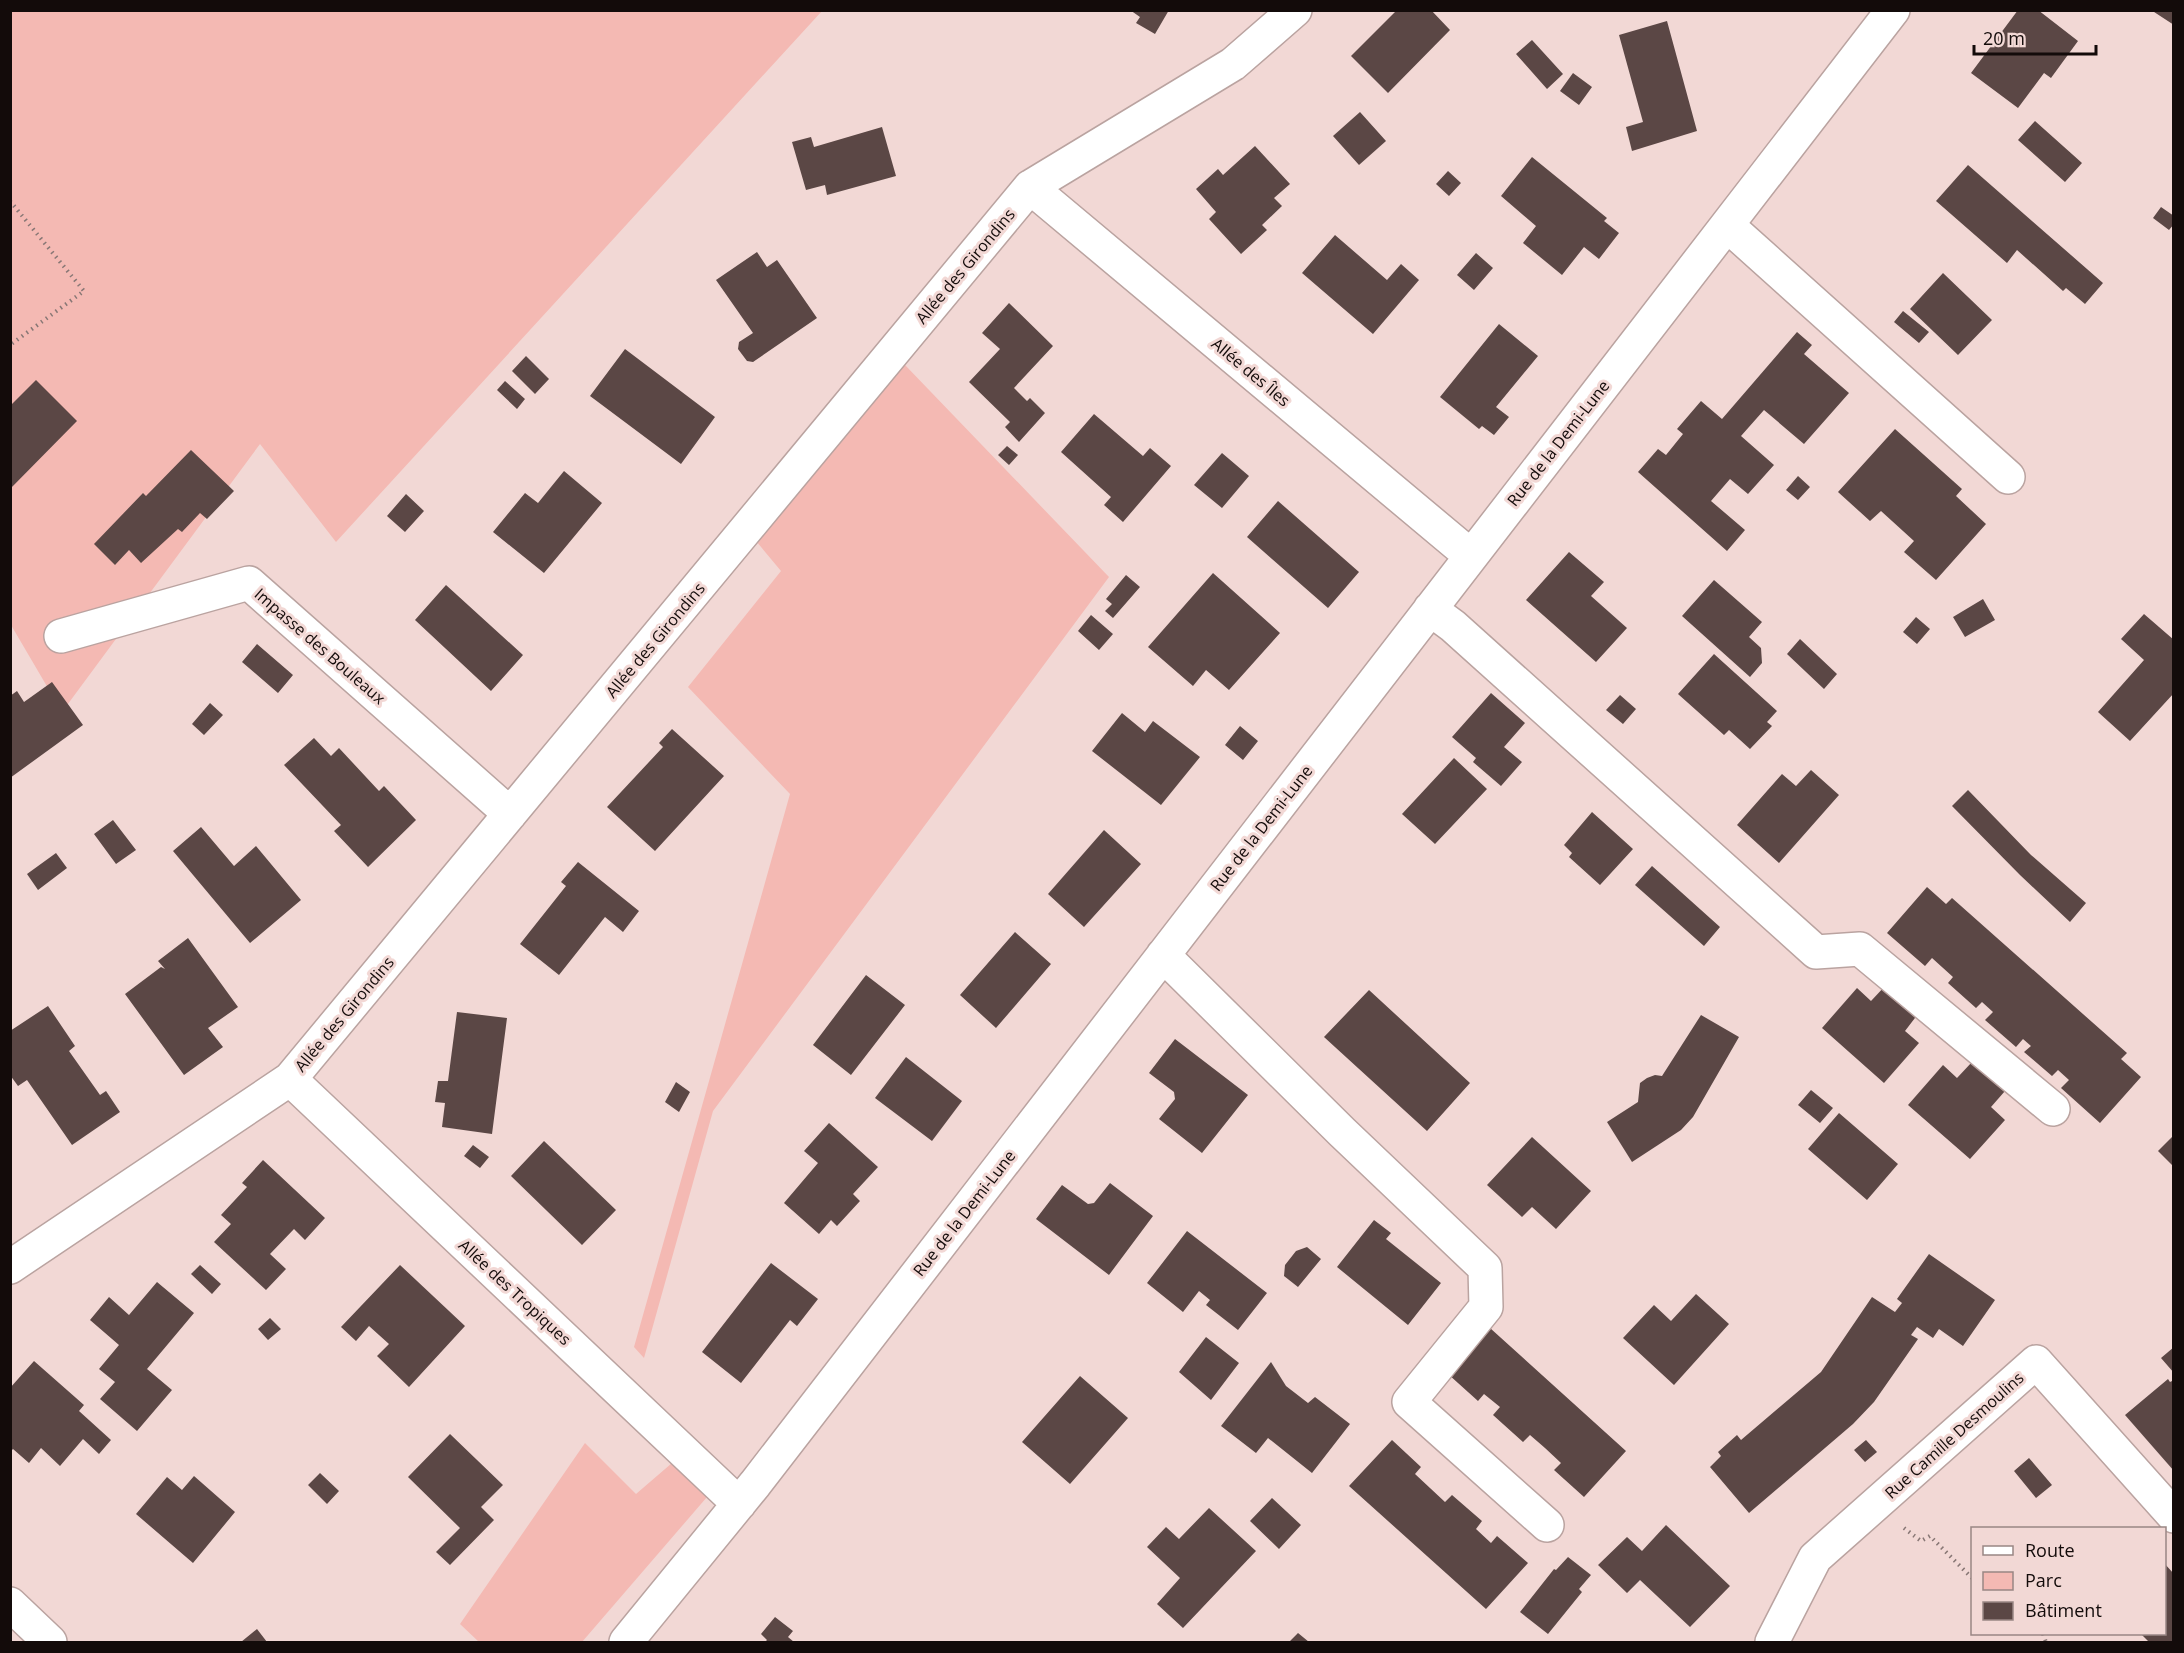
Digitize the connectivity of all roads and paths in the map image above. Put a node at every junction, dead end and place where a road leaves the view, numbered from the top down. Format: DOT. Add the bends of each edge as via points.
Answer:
graph roads {
  1 [pos="1295,10"];
  2 [pos="1893,10"];
  3 [pos="1030,187"];
  4 [pos="10,201"];
  5 [pos="1727,225"];
  6 [pos="10,345"];
  7 [pos="2008,477"];
  8 [pos="1471,556"];
  9 [pos="1430,609"];
  10 [pos="61,636"];
  11 [pos="510,814"];
  12 [pos="1163,955"];
  13 [pos="290,1079"];
  14 [pos="2053,1109"];
  15 [pos="10,1267"];
  16 [pos="739,1504"];
  17 [pos="1875,1505"];
  18 [pos="2174,1516"];
  19 [pos="1547,1525"];
  20 [pos="1971,1577"];
  21 [pos="10,1604"];
  22 [pos="50,1642"];
  23 [pos="626,1642"];
  24 [pos="1772,1642"];
  1 -- 3 [label="street, Allée des Girondins" via="1233,64"];
  2 -- 5 [label="street, Rue de la Demi-Lune"];
  3 -- 8 [label="street, Allée des Îles"];
  3 -- 11 [label="street, Allée des Girondins"];
  4 -- 6 [label="path" via="84,291"];
  5 -- 7 [label="street"];
  5 -- 8 [label="street, Rue de la Demi-Lune"];
  8 -- 9 [label="street, Rue de la Demi-Lune"];
  9 -- 12 [label="street, Rue de la Demi-Lune"];
  9 -- 14 [label="street" via="1816,951 1860,949"];
  10 -- 11 [label="street, Impasse des Bouleaux" via="249,583"];
  11 -- 13 [label="street, Allée des Girondins"];
  12 -- 16 [label="street, Rue de la Demi-Lune"];
  12 -- 19 [label="street" via="1485,1268 1486,1307 1409,1402"];
  13 -- 15 [label="street, Allée des Girondins"];
  13 -- 16 [label="street, Allée des Tropiques"];
  16 -- 23 [label="street, Rue de la Demi-Lune"];
  17 -- 18 [label="street, Rue Camille Desmoulins" via="2036,1362"];
  17 -- 20 [label="path" via="1921,1541 1930,1536"];
  17 -- 24 [label="street, Rue Camille Desmoulins" via="1815,1558"];
  21 -- 22 [label="street"];
}
